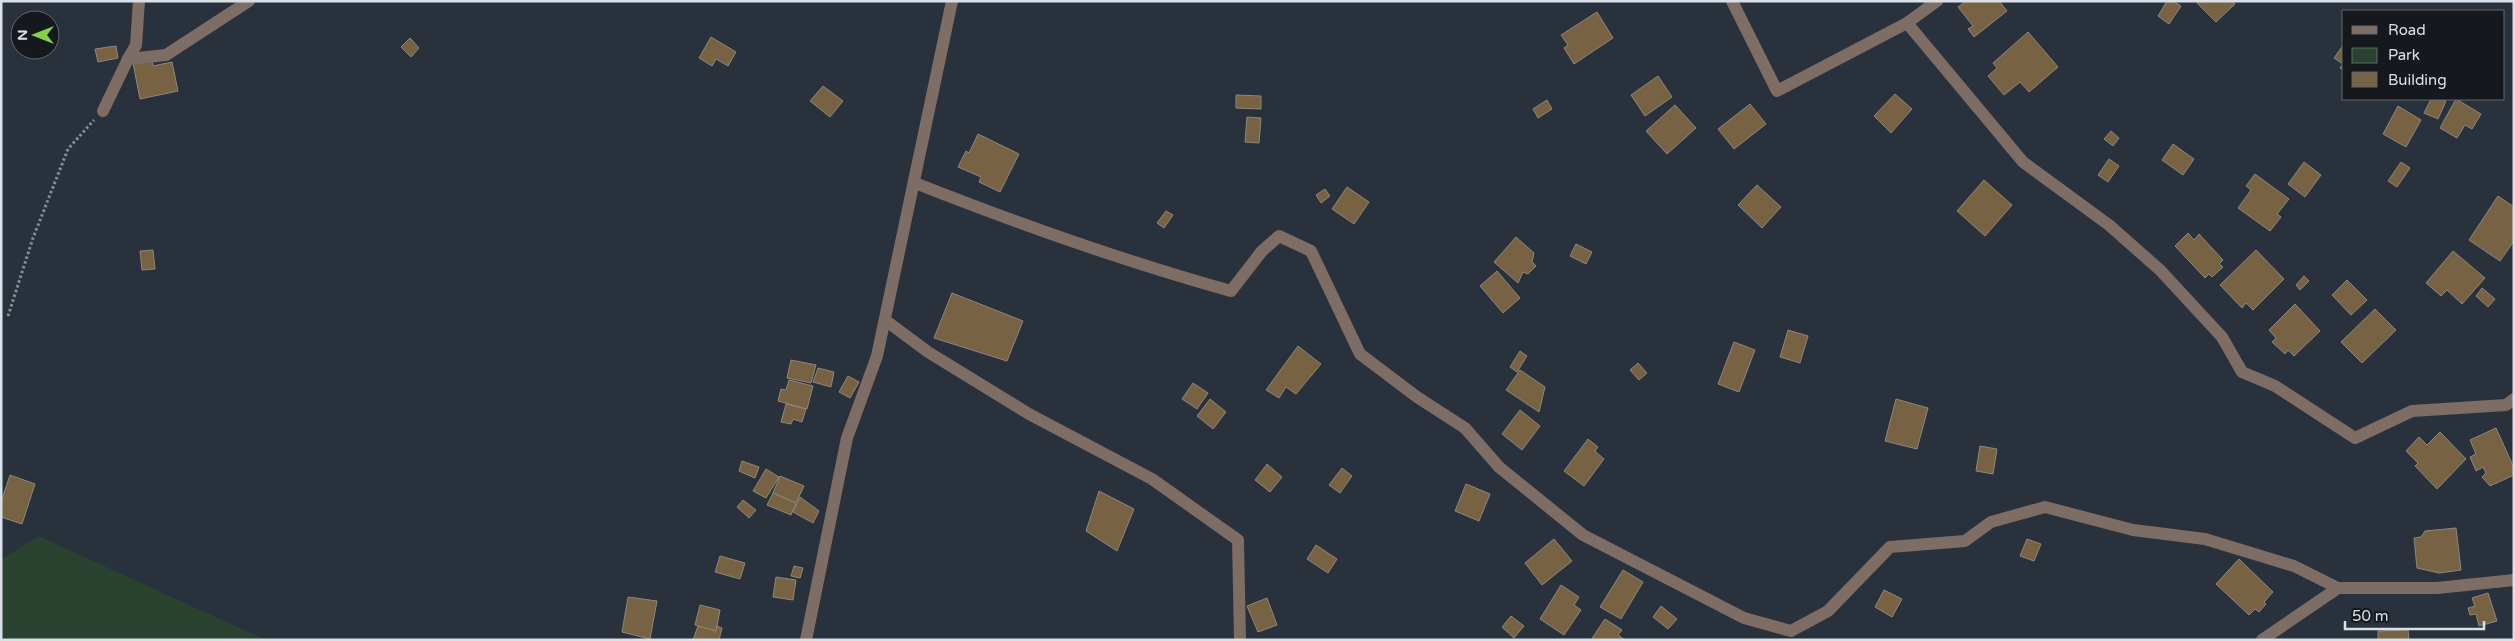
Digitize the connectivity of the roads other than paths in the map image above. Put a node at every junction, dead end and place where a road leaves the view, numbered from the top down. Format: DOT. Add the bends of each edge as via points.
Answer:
graph roads {
  1 [pos="139,1"];
  2 [pos="249,1"];
  3 [pos="952,1"];
  4 [pos="1732,1"];
  5 [pos="1937,1"];
  6 [pos="1907,23"];
  7 [pos="128,59"];
  8 [pos="102,111"];
  9 [pos="915,183"];
  10 [pos="885,320"];
  11 [pos="2514,399"];
  12 [pos="2514,580"];
  13 [pos="2338,588"];
  14 [pos="806,640"];
  15 [pos="1240,640"];
  16 [pos="2262,640"];
  1 -- 7 [label="street" via="136,45"];
  2 -- 7 [label="street" via="166,55"];
  3 -- 9 [label="street"];
  4 -- 6 [label="street" via="1777,91"];
  5 -- 6 [label="street"];
  6 -- 11 [label="street" via="2023,162 2109,225 2160,270 2222,337 2242,372 2275,386 2355,438 2412,411 2506,404"];
  7 -- 8 [label="street"];
  9 -- 10 [label="street"];
  9 -- 13 [label="street" via="1024,226 1148,268 1231,291 1279,236 1311,250 1360,354 1465,428 1499,467 1582,535 1744,618 1791,631 1828,611 1890,547 1965,541 1991,522 2045,507 2133,530 2205,539 2294,566"];
  10 -- 14 [label="street" via="877,356 846,438"];
  10 -- 15 [label="street" via="928,352 1029,414 1152,479 1238,540"];
  12 -- 13 [label="street" via="2437,588"];
  13 -- 16 [label="street"];
}
